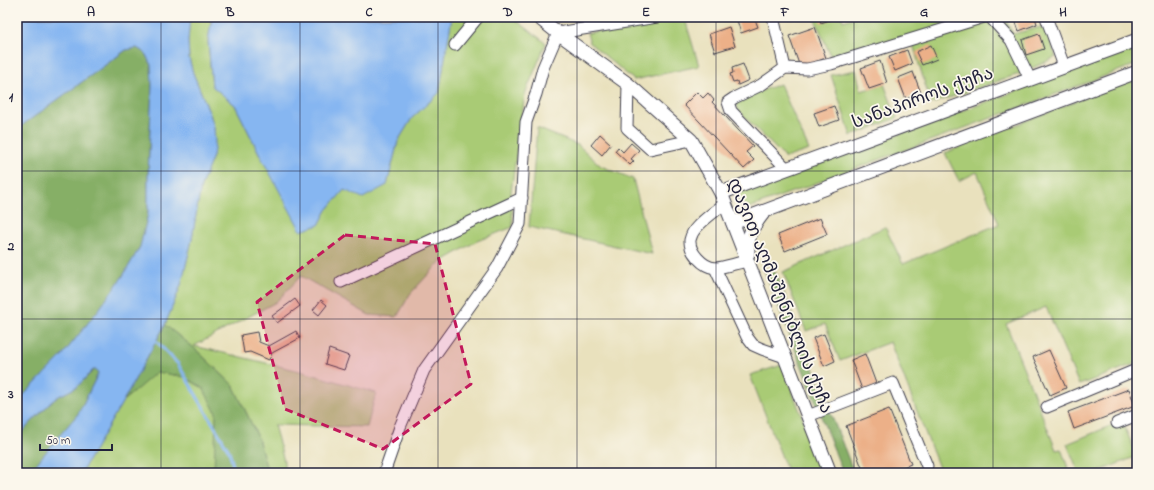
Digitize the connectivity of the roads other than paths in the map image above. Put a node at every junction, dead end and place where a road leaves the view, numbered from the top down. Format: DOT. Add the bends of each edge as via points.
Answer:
graph roads {
  1 [pos="478,17"];
  2 [pos="538,17"];
  3 [pos="657,17"];
  4 [pos="773,17"];
  5 [pos="984,17"];
  6 [pos="990,17"];
  7 [pos="1046,17"];
  8 [pos="632,19"];
  9 [pos="558,33"];
  10 [pos="1137,40"];
  11 [pos="455,46"];
  12 [pos="1064,66"];
  13 [pos="785,68"];
  14 [pos="1137,72"];
  15 [pos="1030,79"];
  16 [pos="628,84"];
  17 [pos="691,140"];
  18 [pos="786,168"];
  19 [pos="522,198"];
  20 [pos="723,198"];
  21 [pos="765,211"];
  22 [pos="733,223"];
  23 [pos="748,261"];
  24 [pos="715,268"];
  25 [pos="341,282"];
  26 [pos="785,357"];
  27 [pos="1137,370"];
  28 [pos="1047,407"];
  29 [pos="1137,415"];
  30 [pos="808,416"];
  31 [pos="1117,423"];
  32 [pos="927,466"];
  33 [pos="384,473"];
  34 [pos="830,473"];
  1 -- 11 [label="street"];
  2 -- 9 [label="main road, დავით აღმაშენებლის ქუჩა"];
  3 -- 8 [label="street"];
  4 -- 13 [label="street"];
  5 -- 13 [label="street" via="831,64 807,69"];
  6 -- 15 [label="street" via="1011,40"];
  7 -- 12 [label="street"];
  8 -- 9 [label="street"];
  9 -- 16 [label="main road, დავით აღმაშენებლის ქუჩა"];
  9 -- 19 [label="street" via="543,68 526,122"];
  10 -- 12 [label="main road, სანაპიროს ქუჩა"];
  12 -- 15 [label="main road, სანაპიროს ქუჩა"];
  13 -- 18 [label="street" via="761,85 728,102 731,111"];
  14 -- 21 [label="main road"];
  15 -- 18 [label="main road, სანაპიროს ქუჩა"];
  16 -- 17 [label="main road, დავით აღმაშენებლის ქუჩა"];
  16 -- 17 [label="street" via="628,128 650,149"];
  17 -- 20 [label="main road, დავით აღმაშენებლის ქუჩა"];
  18 -- 20 [label="main road, სანაპიროს ქუჩა"];
  19 -- 25 [label="street"];
  19 -- 33 [label="street" via="520,224 497,268 424,370"];
  20 -- 22 [label="main road, დავით აღმაშენებლის ქუჩა"];
  20 -- 24 [label="street" via="697,227 690,241 692,250 698,258"];
  21 -- 22 [label="main road"];
  21 -- 23 [label="main road" via="753,225 747,242"];
  22 -- 23 [label="main road, დავით აღმაშენებლის ქუჩა"];
  23 -- 24 [label="street"];
  23 -- 26 [label="main road, დავით აღმაშენებლის ქუჩა"];
  24 -- 26 [label="street" via="752,345"];
  26 -- 30 [label="main road, დავით აღმაშენებლის ქუჩა"];
  27 -- 28 [label="street"];
  29 -- 31 [label="street"];
  30 -- 32 [label="street" via="893,383"];
  30 -- 34 [label="main road, დავით აღმაშენებლის ქუჩა"];
}
